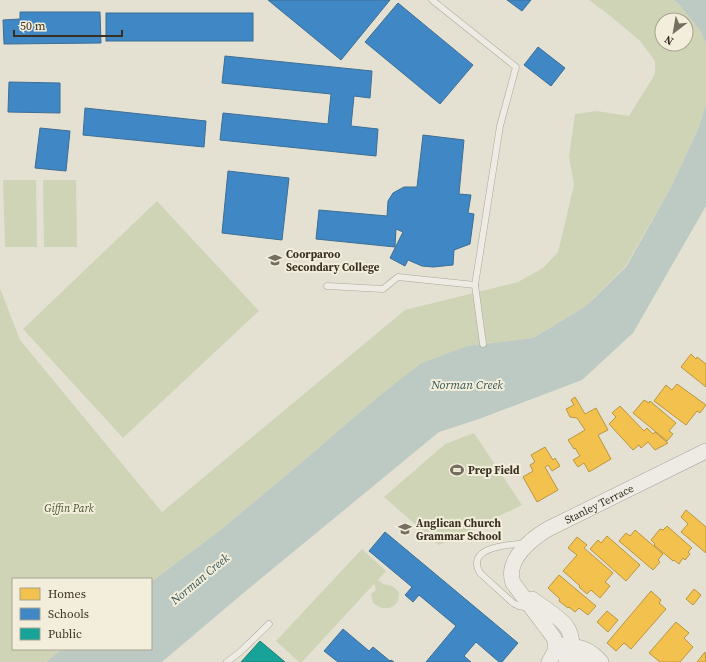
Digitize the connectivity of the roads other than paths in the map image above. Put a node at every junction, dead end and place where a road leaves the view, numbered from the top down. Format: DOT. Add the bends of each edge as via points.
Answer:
graph roads {
  1 [pos="432,0"];
  2 [pos="475,285"];
  3 [pos="327,286"];
  4 [pos="483,344"];
  5 [pos="706,451"];
  6 [pos="529,542"];
  7 [pos="513,581"];
  8 [pos="532,608"];
  9 [pos="269,624"];
  10 [pos="556,645"];
  11 [pos="569,655"];
  12 [pos="227,662"];
  13 [pos="549,662"];
  14 [pos="585,662"];
  15 [pos="601,662"];
  1 -- 2 [label="lane" via="516,67 500,126"];
  2 -- 3 [label="lane" via="398,277 383,289"];
  2 -- 4 [label="lane"];
  5 -- 6 [label="street, Stanley Terrace" via="540,533"];
  6 -- 7 [label="street, Stanley Terrace" via="514,561 511,569"];
  6 -- 8 [label="lane" via="489,548 481,554 477,564 480,573 513,603"];
  7 -- 8 [label="street"];
  7 -- 11 [label="street" via="564,623 571,639"];
  8 -- 10 [label="street" via="551,633"];
  9 -- 12 [label="lane"];
  10 -- 11 [label="street"];
  10 -- 13 [label="street"];
  11 -- 14 [label="street"];
  11 -- 15 [label="street" via="584,648"];
}
